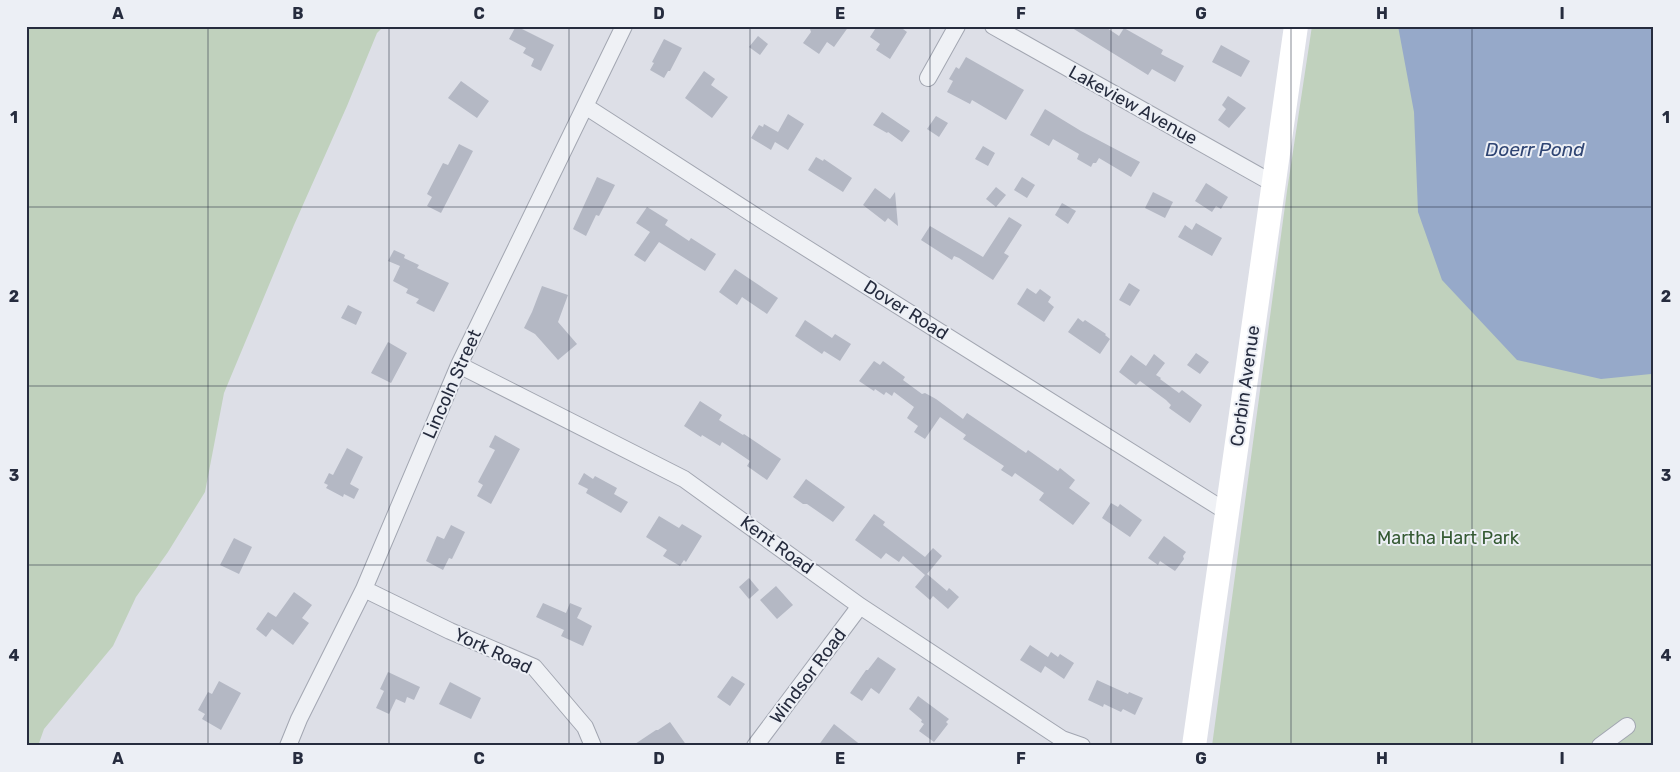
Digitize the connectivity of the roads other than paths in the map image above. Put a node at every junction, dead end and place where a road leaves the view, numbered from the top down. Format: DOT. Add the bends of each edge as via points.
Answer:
graph roads {
  1 [pos="624,26"];
  2 [pos="957,26"];
  3 [pos="993,26"];
  4 [pos="1296,26"];
  5 [pos="928,78"];
  6 [pos="585,106"];
  7 [pos="1274,184"];
  8 [pos="459,365"];
  9 [pos="1227,512"];
  10 [pos="364,589"];
  11 [pos="860,606"];
  12 [pos="1628,726"];
  13 [pos="288,746"];
  14 [pos="592,746"];
  15 [pos="755,746"];
  16 [pos="1082,746"];
  17 [pos="1194,746"];
  18 [pos="1600,746"];
  1 -- 6 [label="street, Lincoln Street"];
  2 -- 5 [label="street"];
  3 -- 7 [label="street, Lakeview Avenue"];
  4 -- 7 [label="main road, Corbin Avenue"];
  6 -- 8 [label="street, Lincoln Street"];
  6 -- 9 [label="street, Dover Road"];
  7 -- 9 [label="main road, Corbin Avenue"];
  8 -- 10 [label="street, Lincoln Street"];
  8 -- 11 [label="street, Kent Road" via="684,479"];
  9 -- 17 [label="main road, Corbin Avenue"];
  10 -- 13 [label="street, Lincoln Street"];
  10 -- 14 [label="street, York Road" via="534,667 586,728"];
  11 -- 15 [label="street, Windsor Road"];
  11 -- 16 [label="street, Kent Road" via="1062,739"];
  12 -- 18 [label="street"];
}
